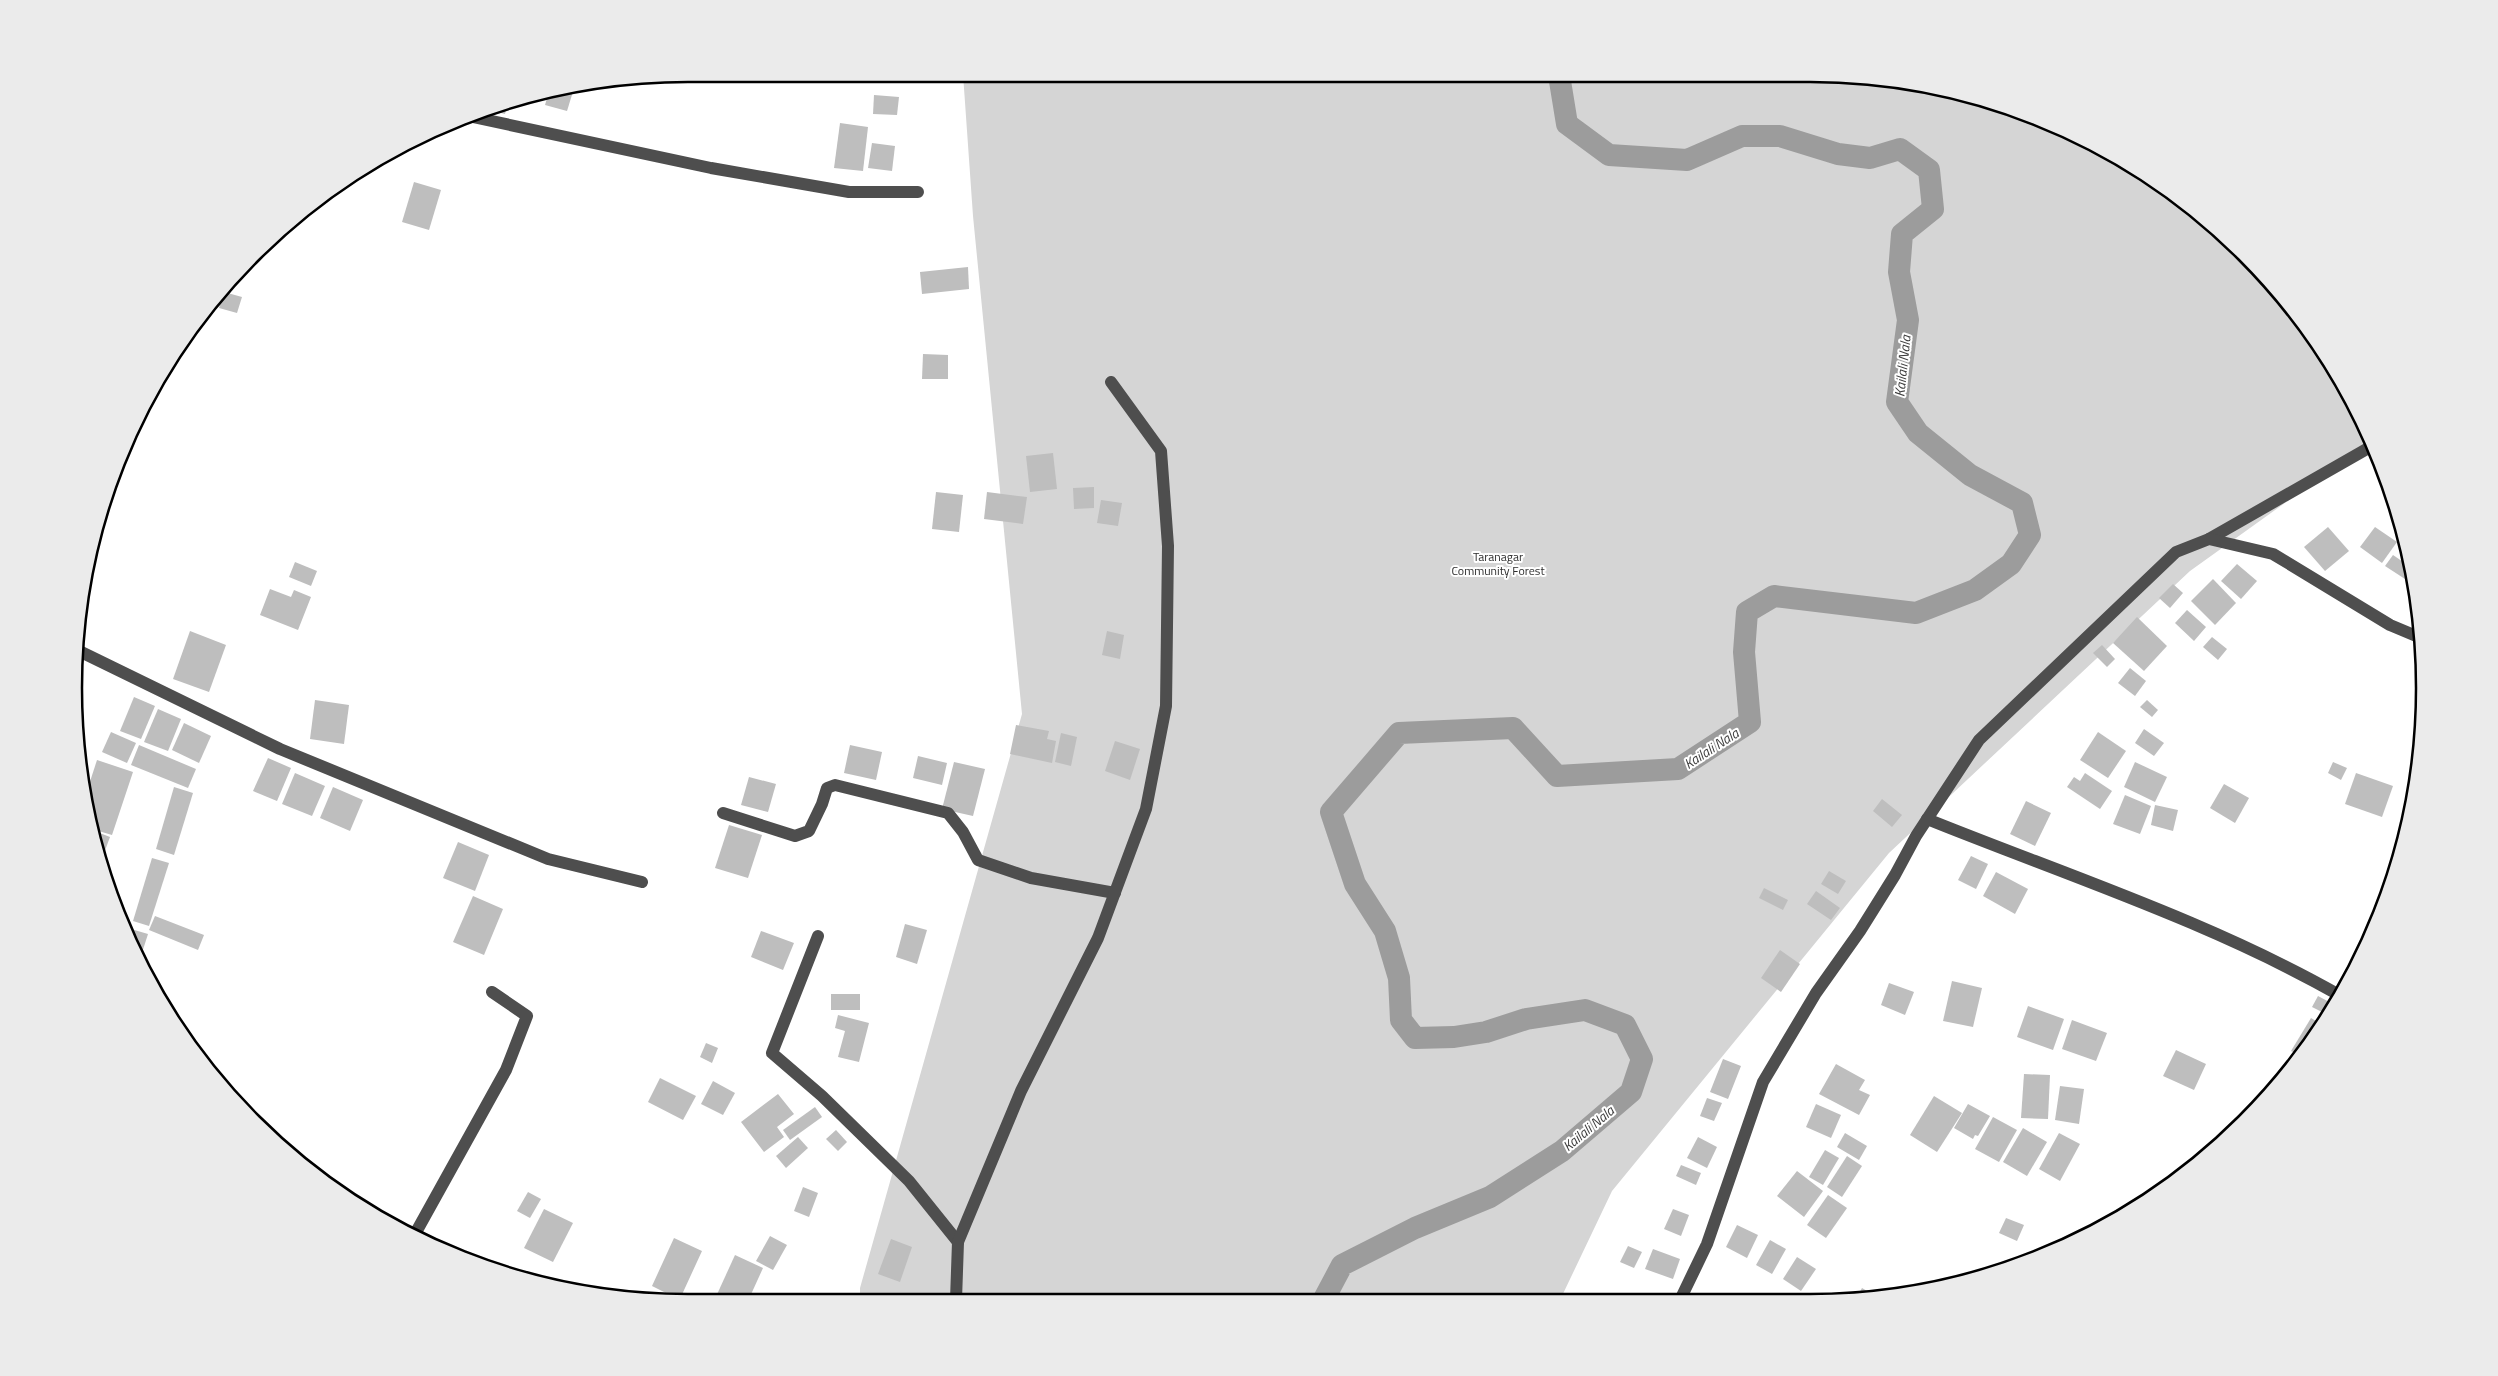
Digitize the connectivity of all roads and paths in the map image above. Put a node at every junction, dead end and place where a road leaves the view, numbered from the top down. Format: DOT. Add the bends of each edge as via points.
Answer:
graph roads {
  1 [pos="482,119"];
  2 [pos="918,192"];
  3 [pos="1111,382"];
  4 [pos="2366,449"];
  5 [pos="2209,539"];
  6 [pos="2413,634"];
  7 [pos="84,652"];
  8 [pos="723,813"];
  9 [pos="1927,819"];
  10 [pos="642,882"];
  11 [pos="1115,893"];
  12 [pos="818,936"];
  13 [pos="492,992"];
  14 [pos="2333,992"];
  15 [pos="417,1230"];
  16 [pos="958,1242"];
  17 [pos="956,1294"];
  18 [pos="1683,1294"];
  1 -- 2 [label="street" via="711,168 849,192"];
  3 -- 11 [label="street" via="1161,451 1168,546 1166,706 1146,809"];
  4 -- 5 [label="street"];
  5 -- 6 [label="street" via="2273,554 2390,625"];
  5 -- 9 [label="street" via="2176,552 1979,740"];
  7 -- 10 [label="street" via="280,749 548,859"];
  8 -- 11 [label="street" via="796,836 809,831 827,788 835,785 948,813 978,860 1031,878"];
  9 -- 14 [label="street" via="2181,919 2291,968"];
  9 -- 18 [label="street" via="1860,931 1816,992 1763,1082 1707,1244"];
  11 -- 16 [label="street" via="1098,938 1021,1091"];
  12 -- 16 [label="street" via="772,1054 822,1096 909,1181"];
  13 -- 15 [label="street" via="527,1016 506,1070"];
  16 -- 17 [label="street"];
}
